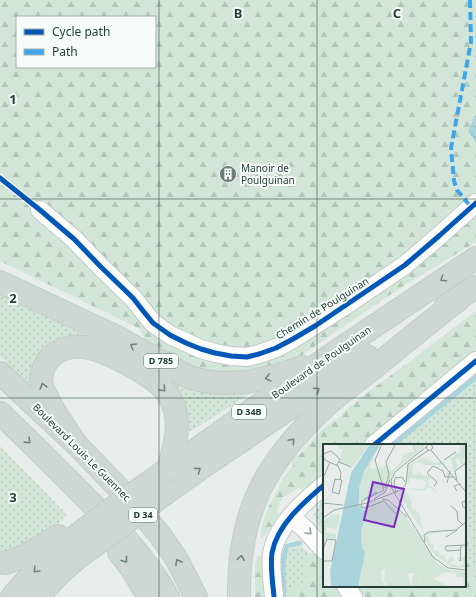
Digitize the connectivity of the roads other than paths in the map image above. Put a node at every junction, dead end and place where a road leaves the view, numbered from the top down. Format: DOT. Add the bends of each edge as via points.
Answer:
graph roads {
  1 [pos="476,203"];
  2 [pos="40,210"];
  3 [pos="476,258"];
  4 [pos="0,282"];
  5 [pos="476,287"];
  6 [pos="458,300"];
  7 [pos="331,355"];
  8 [pos="476,361"];
  9 [pos="0,373"];
  10 [pos="0,413"];
  11 [pos="76,444"];
  12 [pos="375,444"];
  13 [pos="168,469"];
  14 [pos="71,482"];
  15 [pos="323,486"];
  16 [pos="291,517"];
  17 [pos="80,537"];
  18 [pos="323,549"];
  19 [pos="4,563"];
  20 [pos="347,587"];
  21 [pos="12,597"];
  22 [pos="38,597"];
  23 [pos="150,597"];
  24 [pos="168,597"];
  25 [pos="196,597"];
  26 [pos="239,597"];
  27 [pos="274,597"];
  28 [pos="353,597"];
  1 -- 2 [label="street, Chemin de Poulguinan" via="405,265 344,307 276,348 247,357 201,349 170,335 153,323 133,298 74,239"];
  3 -- 7 [label="main road, Boulevard de Poulguinan / D 785, one-way"];
  7 -- 4 [label="main road, D 785, one-way" via="257,381 205,381 179,372 115,336"];
  5 -- 6 [label="main road, Boulevard de Poulguinan"];
  17 -- 6 [label="main road, Boulevard de Poulguinan, one-way, bridge" via="166,493 384,345"];
  26 -- 6 [label="main road, one-way" via="240,562 249,515 259,490 282,453 298,433 330,403"];
  7 -- 13 [label="main road, Boulevard de Poulguinan / D 34B"];
  8 -- 12 [label="street"];
  9 -- 11 [label="main road, Boulevard Louis Le Guennec / D 34"];
  10 -- 14 [label="main road, D 34, one-way"];
  11 -- 13 [label="main road, one-way" via="47,397 41,379 48,359 58,351 73,346 111,356 143,373 166,391 175,411 177,424"];
  25 -- 11 [label="main road, Boulevard Louis Le Guennec / D 34, one-way" via="176,558 160,535"];
  13 -- 17 [label="main road, D 34B, bridge" via="114,506"];
  14 -- 23 [label="main road, one-way"];
  14 -- 24 [label="main road, D 34" via="130,544"];
  15 -- 16 [label="street"];
  16 -- 18 [label="street, one-way" via="306,529"];
  16 -- 27 [label="street" via="274,544"];
  17 -- 19 [label="main road" via="47,542 28,554"];
  17 -- 21 [label="main road, one-way" via="44,562"];
  17 -- 22 [label="main road" via="75,559"];
  20 -- 28 [label="street"];
}
